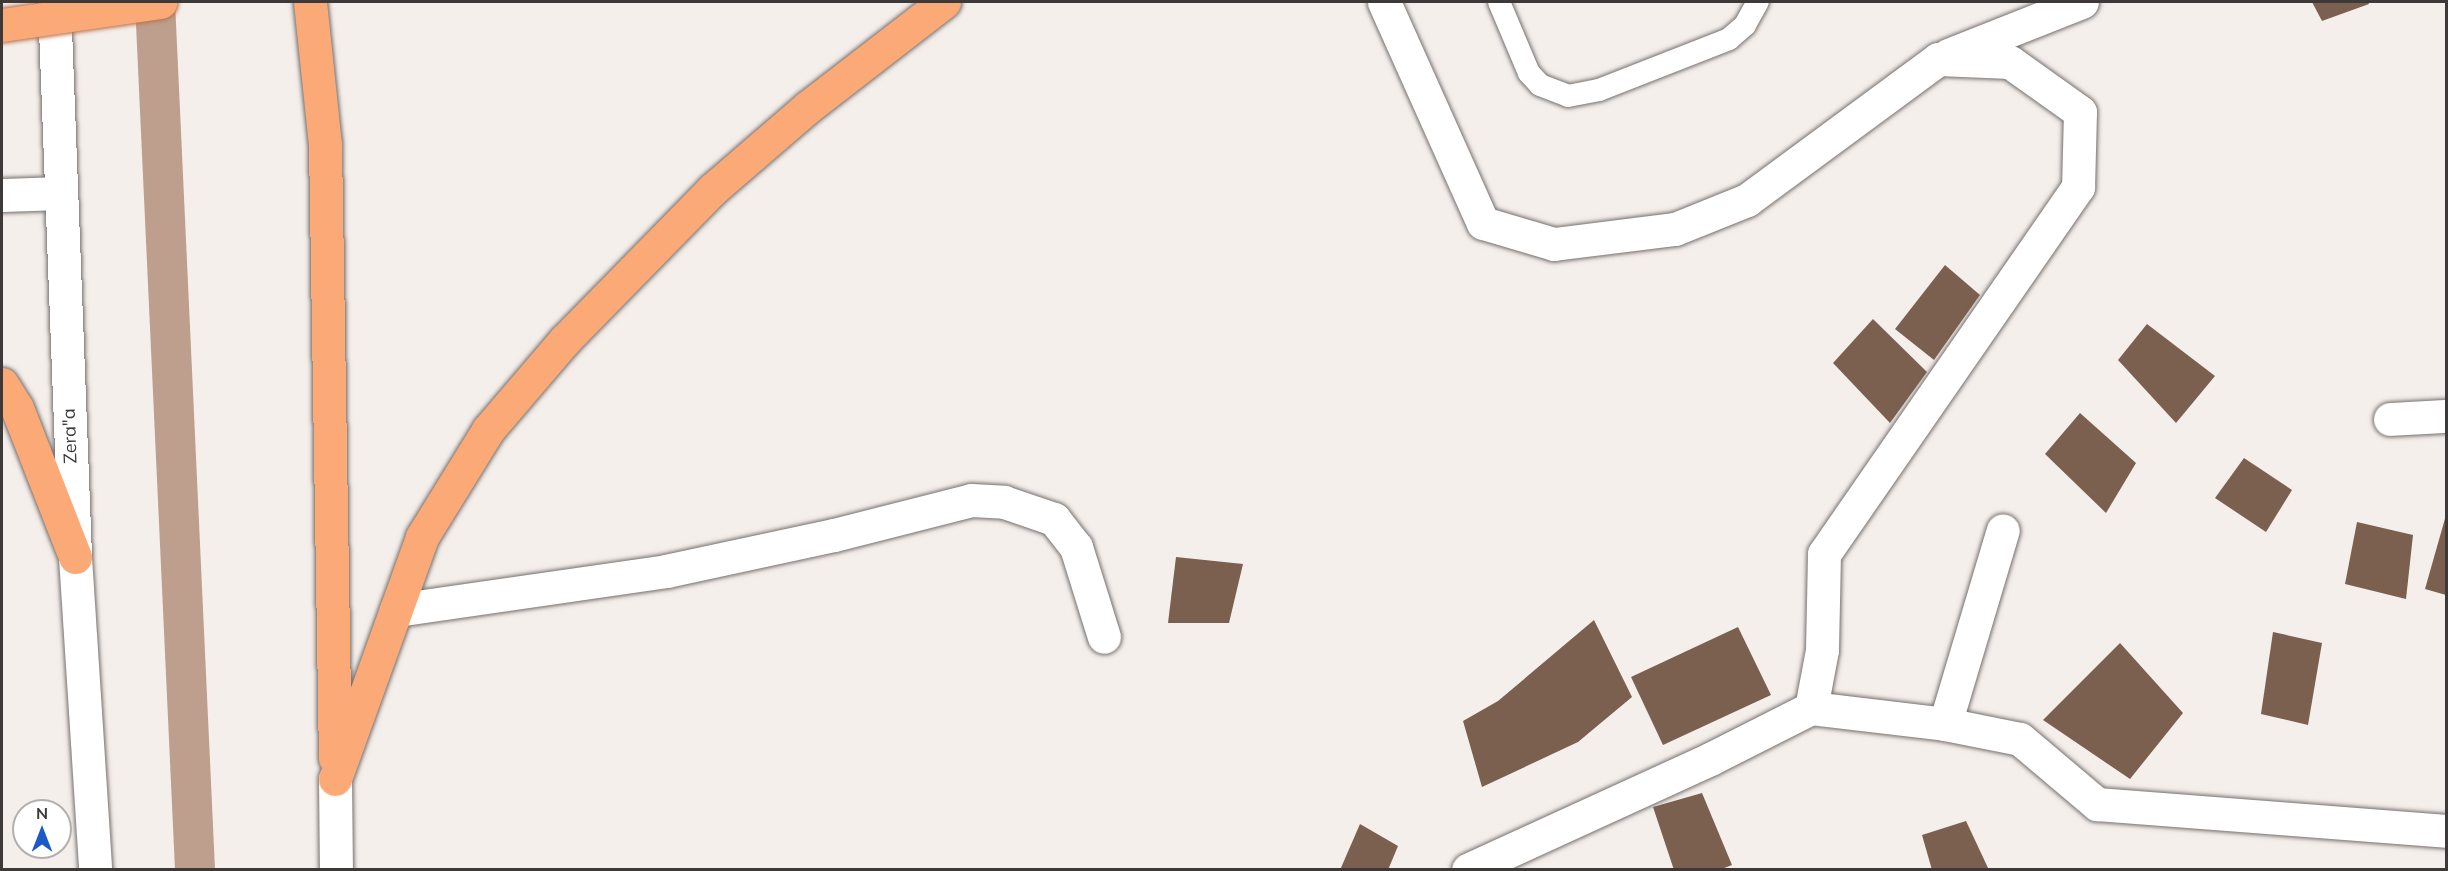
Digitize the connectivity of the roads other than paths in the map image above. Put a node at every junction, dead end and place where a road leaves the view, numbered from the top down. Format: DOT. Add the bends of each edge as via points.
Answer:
graph roads {
  1 [pos="54,2"];
  2 [pos="160,2"];
  3 [pos="310,2"];
  4 [pos="944,2"];
  5 [pos="1384,2"];
  6 [pos="1499,2"];
  7 [pos="1758,2"];
  8 [pos="2082,2"];
  9 [pos="2,25"];
  10 [pos="1938,59"];
  11 [pos="60,193"];
  12 [pos="2,195"];
  13 [pos="2,384"];
  14 [pos="2446,416"];
  15 [pos="2390,419"];
  16 [pos="2003,530"];
  17 [pos="75,557"];
  18 [pos="396,610"];
  19 [pos="1104,637"];
  20 [pos="1811,708"];
  21 [pos="1945,724"];
  22 [pos="335,779"];
  23 [pos="2446,831"];
  24 [pos="95,870"];
  25 [pos="336,870"];
  26 [pos="1468,870"];
  1 -- 11 [label="street, Zera\"a"];
  2 -- 9 [label="highway, bridge"];
  3 -- 22 [label="highway" via="326,144"];
  4 -- 18 [label="highway" via="807,107 713,189 565,340 488,429 422,537"];
  5 -- 10 [label="street" via="1483,223 1554,244 1675,229 1747,200"];
  6 -- 7 [label="lane" via="1528,73 1540,85 1568,96 1599,90 1729,39 1744,25"];
  8 -- 10 [label="street"];
  10 -- 20 [label="street" via="2010,62 2080,112 2078,187 1824,554 1822,650"];
  11 -- 12 [label="street"];
  11 -- 17 [label="street, Zera\"a"];
  13 -- 17 [label="highway" via="17,408"];
  14 -- 15 [label="street"];
  16 -- 21 [label="street"];
  17 -- 24 [label="street, Zera\"a"];
  18 -- 19 [label="street" via="666,571 834,535 971,500 1004,502 1054,519 1076,547"];
  18 -- 22 [label="highway"];
  20 -- 21 [label="street"];
  20 -- 26 [label="street"];
  21 -- 23 [label="street" via="2020,739 2097,804"];
  22 -- 25 [label="street"];
}
